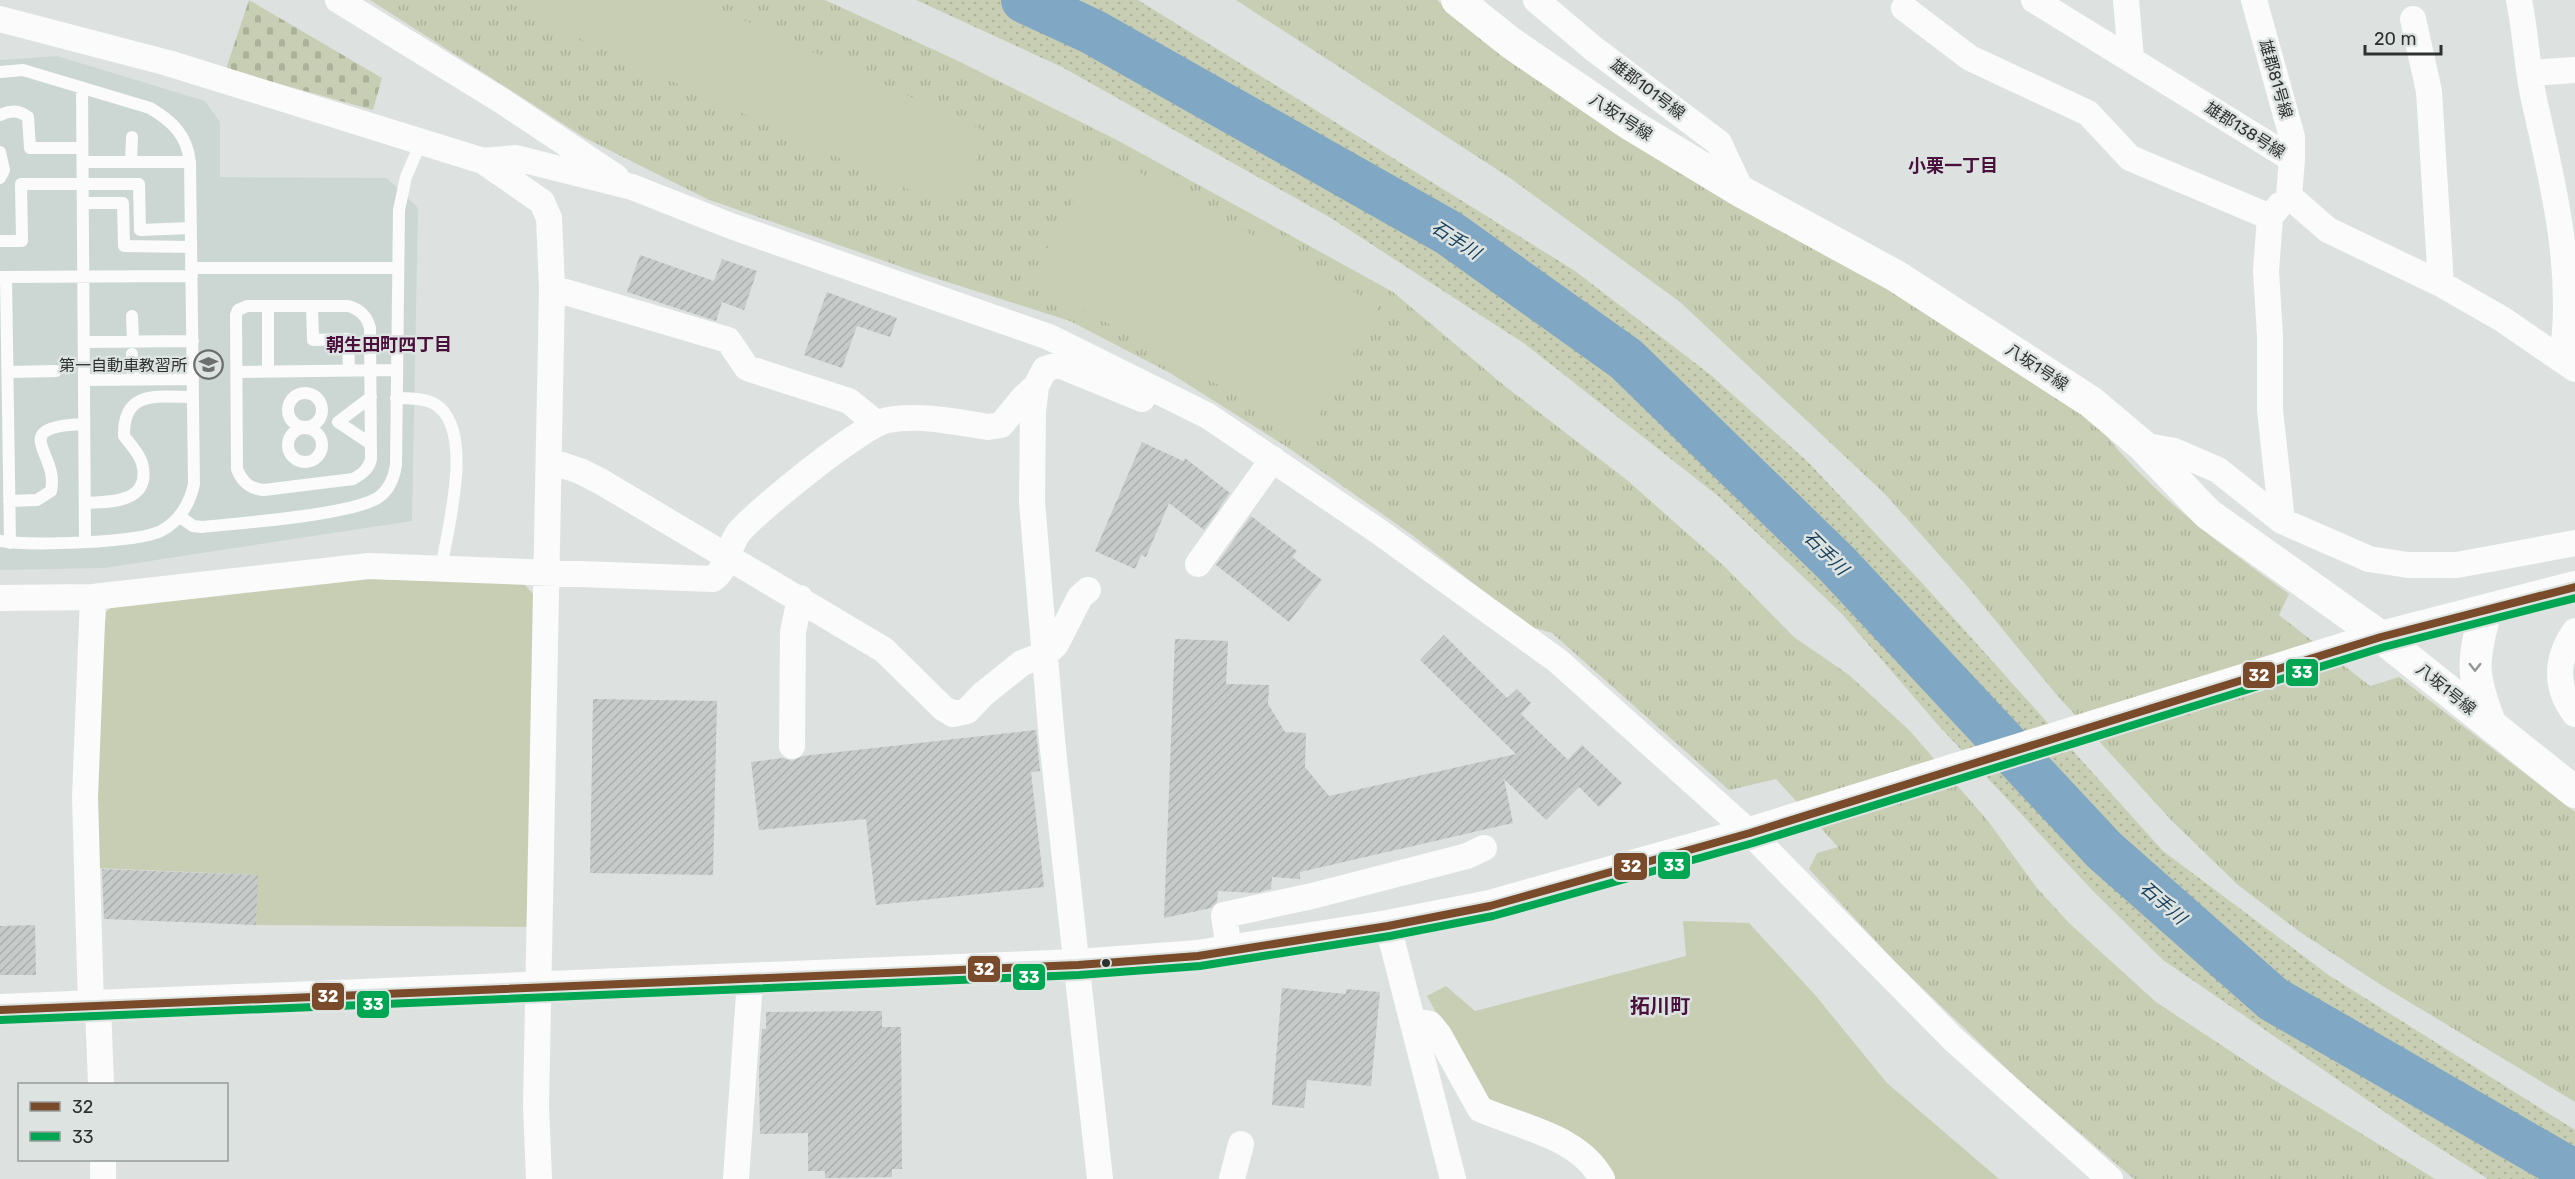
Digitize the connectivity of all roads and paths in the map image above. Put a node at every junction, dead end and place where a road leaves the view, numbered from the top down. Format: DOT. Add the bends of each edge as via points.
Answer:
graph roads {
  1 [pos="338,0"];
  2 [pos="1457,0"];
  3 [pos="1536,0"];
  4 [pos="2034,0"];
  5 [pos="2126,0"];
  6 [pos="2254,0"];
  7 [pos="2519,0"];
  8 [pos="1904,8"];
  9 [pos="0,19"];
  10 [pos="2413,19"];
  11 [pos="2131,58"];
  12 [pos="2575,70"];
  13 [pos="0,72"];
  14 [pos="2531,73"];
  15 [pos="82,88"];
  16 [pos="0,115"];
  17 [pos="132,137"];
  18 [pos="421,142"];
  19 [pos="82,148"];
  20 [pos="0,152"];
  21 [pos="2292,159"];
  22 [pos="83,162"];
  23 [pos="131,162"];
  24 [pos="190,162"];
  25 [pos="483,162"];
  26 [pos="0,178"];
  27 [pos="83,184"];
  28 [pos="632,187"];
  29 [pos="1742,192"];
  30 [pos="2289,196"];
  31 [pos="83,203"];
  32 [pos="2270,217"];
  33 [pos="191,228"];
  34 [pos="0,241"];
  35 [pos="191,247"];
  36 [pos="397,268"];
  37 [pos="191,272"];
  38 [pos="83,276"];
  39 [pos="3,277"];
  40 [pos="2441,284"];
  41 [pos="552,288"];
  42 [pos="268,306"];
  43 [pos="312,306"];
  44 [pos="132,316"];
  45 [pos="193,341"];
  46 [pos="84,342"];
  47 [pos="133,348"];
  48 [pos="2568,364"];
  49 [pos="371,370"];
  50 [pos="396,370"];
  51 [pos="57,371"];
  52 [pos="268,371"];
  53 [pos="306,371"];
  54 [pos="349,371"];
  55 [pos="8,372"];
  56 [pos="237,372"];
  57 [pos="133,379"];
  58 [pos="193,379"];
  59 [pos="84,380"];
  60 [pos="1036,386"];
  61 [pos="306,393"];
  62 [pos="193,397"];
  63 [pos="371,397"];
  64 [pos="396,398"];
  65 [pos="1176,398"];
  66 [pos="876,423"];
  67 [pos="84,424"];
  68 [pos="305,427"];
  69 [pos="371,444"];
  70 [pos="2142,445"];
  71 [pos="1273,459"];
  72 [pos="550,461"];
  73 [pos="305,462"];
  74 [pos="306,485"];
  75 [pos="9,501"];
  76 [pos="85,503"];
  77 [pos="179,516"];
  78 [pos="2282,521"];
  79 [pos="85,540"];
  80 [pos="5,542"];
  81 [pos="2575,543"];
  82 [pos="727,555"];
  83 [pos="1198,564"];
  84 [pos="441,570"];
  85 [pos="545,574"];
  86 [pos="2575,587"];
  87 [pos="1088,590"];
  88 [pos="93,597"];
  89 [pos="0,598"];
  90 [pos="800,598"];
  91 [pos="2486,610"];
  92 [pos="2575,631"];
  93 [pos="2366,641"];
  94 [pos="1046,654"];
  95 [pos="2575,714"];
  96 [pos="2490,723"];
  97 [pos="792,746"];
  98 [pos="2575,792"];
  99 [pos="1750,833"];
  100 [pos="1484,848"];
  101 [pos="1388,926"];
  102 [pos="1229,951"];
  103 [pos="1078,965"];
  104 [pos="750,980"];
  105 [pos="538,988"];
  106 [pos="95,1006"];
  107 [pos="0,1010"];
  108 [pos="1412,1020"];
  109 [pos="101,1083"];
  110 [pos="1241,1144"];
  111 [pos="103,1161"];
  112 [pos="103,1179"];
  113 [pos="539,1179"];
  114 [pos="736,1179"];
  115 [pos="1100,1179"];
  116 [pos="1232,1179"];
  117 [pos="1453,1179"];
  118 [pos="1602,1179"];
  119 [pos="2110,1179"];
  1 -- 28 [label="street"];
  2 -- 29 [label="street, 八坂1号線" via="1511,43 1628,123"];
  3 -- 29 [label="street, 雄郡101号線" via="1719,143"];
  4 -- 11 [label="street, 雄郡138号線"];
  5 -- 11 [label="street"];
  6 -- 21 [label="street, 雄郡81号線" via="2292,137"];
  7 -- 14 [label="street"];
  8 -- 32 [label="street" via="1970,58 2088,113 2130,158"];
  9 -- 18 [label="street" via="168,63"];
  10 -- 40 [label="street" via="2429,91"];
  11 -- 21 [label="street, 雄郡138号線"];
  12 -- 14 [label="street"];
  13 -- 15 [label="lane" via="23,70"];
  14 -- 48 [label="street" via="2567,227"];
  15 -- 19 [label="lane"];
  15 -- 24 [label="lane" via="150,108 168,119 187,143"];
  16 -- 19 [label="lane" via="20,111 28,117 30,148"];
  17 -- 23 [label="lane"];
  18 -- 25 [label="street"];
  18 -- 36 [label="lane" via="406,177 399,210"];
  19 -- 22 [label="lane"];
  20 -- 26 [label="lane" via="4,170"];
  21 -- 30 [label="street, 雄郡138号線"];
  22 -- 23 [label="lane"];
  22 -- 27 [label="lane"];
  23 -- 24 [label="lane"];
  24 -- 33 [label="lane"];
  25 -- 28 [label="street" via="516,158"];
  25 -- 41 [label="street" via="542,202 549,218"];
  27 -- 31 [label="lane"];
  27 -- 33 [label="lane" via="139,184 140,230"];
  27 -- 34 [label="lane" via="21,184 22,241"];
  28 -- 65 [label="street" via="730,226 1049,337"];
  29 -- 70 [label="street, 八坂1号線" via="1896,276 2091,402"];
  30 -- 32 [label="street"];
  30 -- 40 [label="street" via="2328,230"];
  31 -- 35 [label="lane" via="123,203 124,246"];
  31 -- 38 [label="lane"];
  32 -- 78 [label="street" via="2266,271 2270,410"];
  33 -- 35 [label="lane"];
  35 -- 37 [label="lane"];
  36 -- 37 [label="lane"];
  36 -- 50 [label="lane"];
  37 -- 38 [label="lane"];
  37 -- 45 [label="lane"];
  38 -- 39 [label="lane"];
  38 -- 46 [label="lane"];
  39 -- 55 [label="lane"];
  40 -- 48 [label="street" via="2502,318"];
  41 -- 66 [label="street" via="728,340 747,368 849,401"];
  41 -- 72 [label="street"];
  42 -- 43 [label="lane"];
  42 -- 52 [label="lane"];
  42 -- 56 [label="lane" via="238,310"];
  43 -- 49 [label="lane" via="348,306 366,317"];
  43 -- 54 [label="lane" via="313,340 348,339"];
  44 -- 47 [label="lane"];
  45 -- 47 [label="lane"];
  45 -- 58 [label="lane"];
  46 -- 47 [label="lane"];
  46 -- 59 [label="lane"];
  47 -- 57 [label="lane"];
  49 -- 50 [label="lane"];
  49 -- 54 [label="lane"];
  49 -- 63 [label="lane"];
  50 -- 64 [label="lane"];
  51 -- 55 [label="lane"];
  52 -- 53 [label="lane"];
  52 -- 56 [label="lane"];
  53 -- 54 [label="lane"];
  53 -- 61 [label="lane"];
  55 -- 75 [label="lane"];
  56 -- 74 [label="lane" via="240,476 257,490"];
  57 -- 58 [label="lane"];
  57 -- 59 [label="lane"];
  58 -- 62 [label="lane"];
  59 -- 67 [label="lane"];
  60 -- 65 [label="street" via="1045,369 1059,365 1154,405"];
  60 -- 66 [label="street" via="1000,425 912,418"];
  60 -- 94 [label="street" via="1032,502"];
  61 -- 68 [label="lane" via="318,399 322,411 317,423"];
  61 -- 68 [label="lane" via="293,398 288,411 294,423"];
  62 -- 76 [label="lane" via="150,397 132,405 126,414 124,436 142,462 142,481 124,500"];
  62 -- 77 [label="lane" via="194,484"];
  63 -- 69 [label="lane"];
  63 -- 69 [label="lane" via="338,422"];
  64 -- 77 [label="lane" via="394,478 378,497 349,508 202,527"];
  64 -- 84 [label="lane" via="434,404 454,431 457,456"];
  65 -- 71 [label="street"];
  66 -- 82 [label="street" via="822,462 740,531"];
  67 -- 75 [label="lane" via="55,425 44,435 40,450 53,474 51,491 38,500"];
  67 -- 76 [label="lane"];
  68 -- 73 [label="lane" via="293,433 289,446 294,457"];
  68 -- 73 [label="lane" via="318,433 323,445 317,457"];
  69 -- 74 [label="lane" via="369,466 360,475"];
  70 -- 78 [label="street" via="2174,451 2218,470"];
  70 -- 93 [label="street, 八坂1号線" via="2208,514"];
  71 -- 83 [label="street"];
  71 -- 99 [label="street" via="1558,661"];
  72 -- 82 [label="street" via="580,471"];
  72 -- 85 [label="street"];
  73 -- 74 [label="lane"];
  75 -- 80 [label="lane"];
  76 -- 79 [label="lane"];
  77 -- 79 [label="lane" via="162,531 145,537"];
  78 -- 81 [label="street" via="2369,559 2408,565 2457,565"];
  79 -- 80 [label="lane"];
  82 -- 85 [label="street" via="720,574 713,579"];
  82 -- 90 [label="street"];
  84 -- 85 [label="street"];
  84 -- 88 [label="street" via="369,566"];
  85 -- 105 [label="street"];
  86 -- 91 [label="street"];
  87 -- 94 [label="street"];
  88 -- 89 [label="street"];
  88 -- 106 [label="street" via="85,797"];
  90 -- 94 [label="street" via="884,650 953,714 967,711 1022,663"];
  90 -- 97 [label="street" via="793,632"];
  91 -- 93 [label="street"];
  91 -- 96 [label="street, one-way" via="2476,648 2475,686"];
  92 -- 95 [label="street" via="2563,650 2559,679"];
  93 -- 96 [label="street, 八坂1号線"];
  93 -- 99 [label="street"];
  94 -- 103 [label="street"];
  96 -- 98 [label="street, 八坂1号線"];
  99 -- 101 [label="street" via="1490,906"];
  99 -- 119 [label="street" via="1953,1039"];
  100 -- 102 [label="street" via="1467,856 1311,897 1224,915"];
  101 -- 102 [label="street"];
  101 -- 108 [label="street"];
  102 -- 103 [label="street"];
  103 -- 104 [label="street"];
  103 -- 115 [label="street"];
  104 -- 105 [label="street"];
  104 -- 114 [label="street"];
  105 -- 106 [label="street"];
  105 -- 113 [label="street"];
  106 -- 107 [label="street"];
  106 -- 109 [label="street"];
  108 -- 117 [label="street"];
  108 -- 118 [label="street" via="1430,1024 1439,1035 1480,1109 1550,1135 1594,1163"];
  110 -- 116 [label="street"];
  111 -- 112 [label="street"];
}
